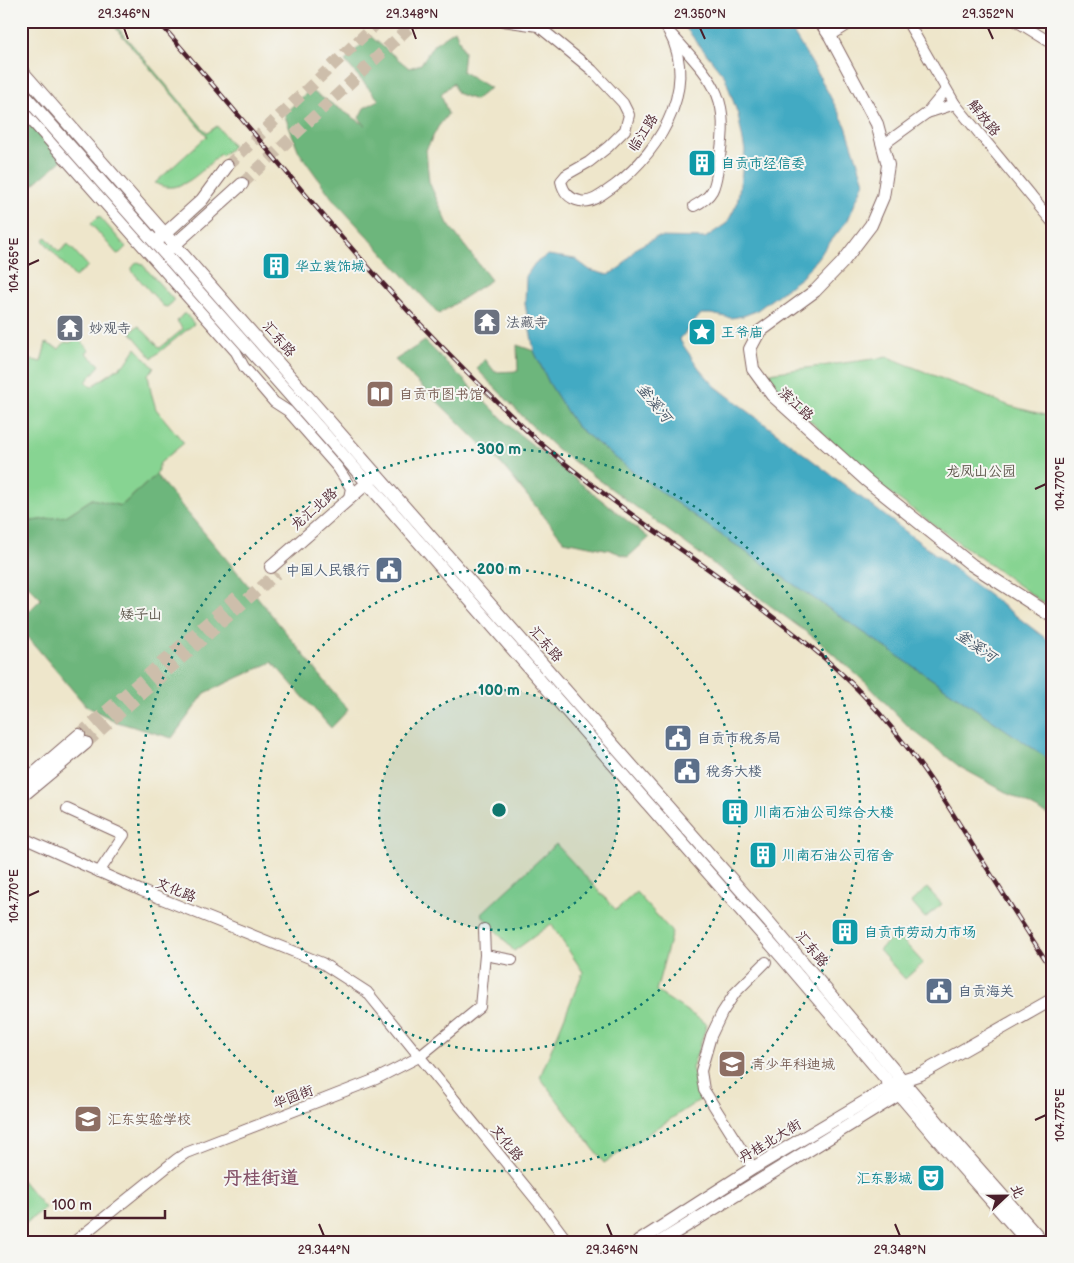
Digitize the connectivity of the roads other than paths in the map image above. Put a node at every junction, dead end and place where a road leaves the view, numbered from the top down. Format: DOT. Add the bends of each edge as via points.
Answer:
graph roads {
  1 [pos="503,21"];
  2 [pos="662,21"];
  3 [pos="820,21"];
  4 [pos="854,21"];
  5 [pos="907,21"];
  6 [pos="1016,21"];
  7 [pos="535,24"];
  8 [pos="670,32"];
  9 [pos="830,36"];
  10 [pos="1053,44"];
  11 [pos="21,70"];
  12 [pos="946,90"];
  13 [pos="21,91"];
  14 [pos="955,104"];
  15 [pos="927,113"];
  16 [pos="23,115"];
  17 [pos="883,145"];
  18 [pos="694,206"];
  19 [pos="1053,223"];
  20 [pos="165,233"];
  21 [pos="156,242"];
  22 [pos="175,244"];
  23 [pos="165,253"];
  24 [pos="380,477"];
  25 [pos="370,486"];
  26 [pos="349,498"];
  27 [pos="1053,617"];
  28 [pos="1053,624"];
  29 [pos="21,785"];
  30 [pos="21,797"];
  31 [pos="67,809"];
  32 [pos="21,837"];
  33 [pos="99,872"];
  34 [pos="484,929"];
  35 [pos="486,955"];
  36 [pos="512,960"];
  37 [pos="766,962"];
  38 [pos="1053,999"];
  39 [pos="419,1057"];
  40 [pos="901,1087"];
  41 [pos="753,1168"];
  42 [pos="74,1242"];
  43 [pos="568,1242"];
  44 [pos="638,1242"];
  45 [pos="660,1242"];
  46 [pos="1028,1242"];
  47 [pos="1043,1242"];
  1 -- 7 [label="street"];
  2 -- 8 [label="street, 临江路"];
  3 -- 9 [label="main road, 滨江路"];
  4 -- 9 [label="street"];
  5 -- 12 [label="street, 解放路"];
  6 -- 10 [label="street"];
  7 -- 8 [label="street, 临江路" via="592,70 624,103 628,115 625,130 608,147 561,181 563,190 581,202 602,194 634,170 651,151 668,122 679,86 676,50"];
  8 -- 18 [label="street" via="709,78 722,109 723,142 715,187 705,201"];
  9 -- 17 [label="main road, 滨江路" via="877,124"];
  11 -- 20 [label="main road, 汇东路"];
  12 -- 14 [label="street, 解放路"];
  12 -- 15 [label="street"];
  13 -- 21 [label="main road, 汇东路"];
  14 -- 15 [label="street"];
  14 -- 19 [label="street, 解放路"];
  15 -- 17 [label="street"];
  16 -- 26 [label="street" via="236,352 244,367 274,402 288,411 338,468 351,488"];
  17 -- 27 [label="main road, 滨江路" via="888,166 883,196 871,225 842,263 815,290 759,332 750,349 752,369 772,395 866,480 972,565"];
  17 -- 28 [label="main road, 滨江路" via="878,194 864,223 835,262 810,286 754,328 744,348 746,372 767,398 862,484 970,570"];
  20 -- 21 [label="main road"];
  20 -- 22 [label="main road, 汇东路"];
  20 -- 22 [label="main road" via="202,200 224,169 224,180 228,185 240,186"];
  21 -- 23 [label="main road, 汇东路"];
  22 -- 23 [label="main road"];
  22 -- 24 [label="main road, 汇东路"];
  23 -- 25 [label="main road, 汇东路"];
  24 -- 25 [label="main road, 龙汇北路"];
  24 -- 40 [label="main road, 汇东路" via="768,921"];
  25 -- 26 [label="main road, 龙汇北路"];
  25 -- 26 [label="main road, 龙汇北路" via="274,570"];
  25 -- 40 [label="main road, 汇东路" via="782,957"];
  29 -- 30 [label="main road" via="82,739"];
  31 -- 33 [label="street" via="124,835"];
  32 -- 33 [label="street, 文化路"];
  33 -- 39 [label="street, 文化路" via="322,964 366,992"];
  34 -- 35 [label="street, 华园街"];
  35 -- 36 [label="street"];
  35 -- 39 [label="street, 华园街" via="480,1006"];
  37 -- 41 [label="street" via="735,993 722,1013 701,1070 704,1090"];
  38 -- 40 [label="main road, 丹桂北大街"];
  39 -- 42 [label="street, 华园街" via="376,1079 186,1153"];
  39 -- 43 [label="street, 文化路"];
  40 -- 41 [label="main road, 丹桂北大街"];
  40 -- 45 [label="main road, 丹桂北大街"];
  40 -- 46 [label="main road, 汇东路" via="938,1141"];
  40 -- 47 [label="main road, 汇东路"];
  41 -- 44 [label="main road, 丹桂北大街"];
}
